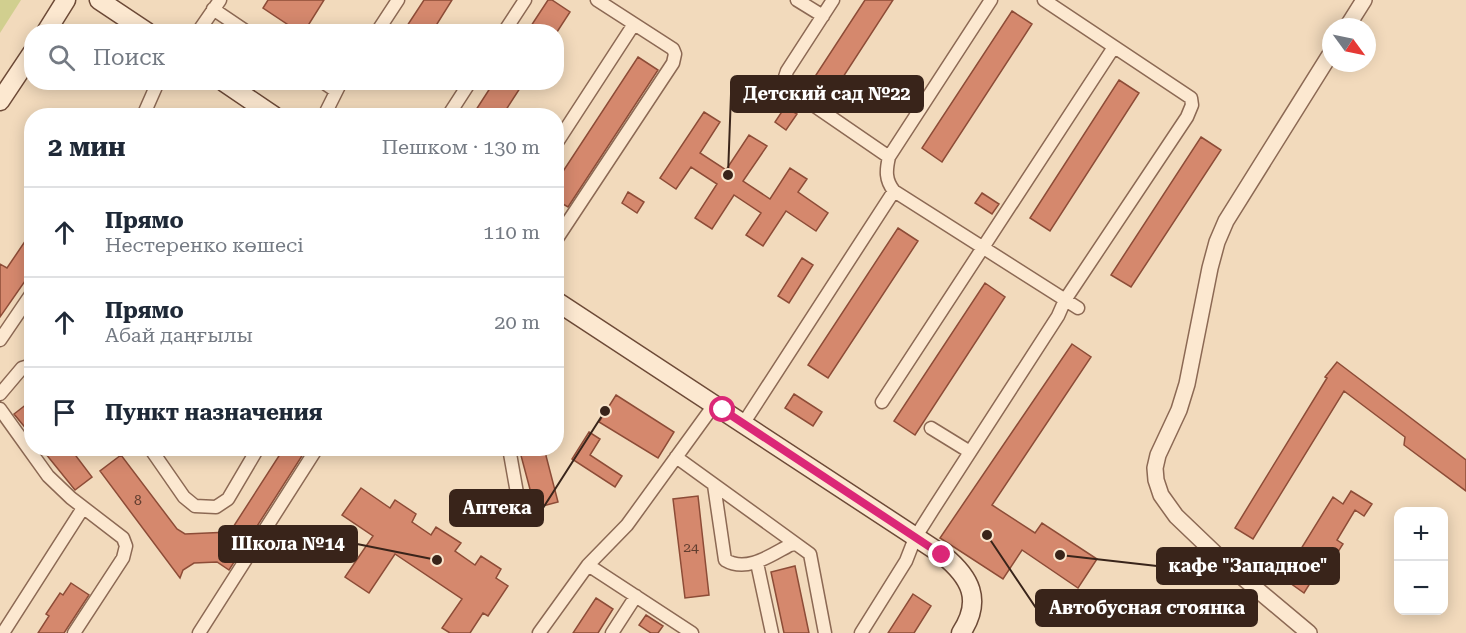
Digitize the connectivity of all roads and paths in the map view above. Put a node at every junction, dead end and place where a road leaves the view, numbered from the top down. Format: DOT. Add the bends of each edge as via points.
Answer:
graph roads {
  1 [pos="66,0"];
  2 [pos="99,0"];
  3 [pos="398,0"];
  4 [pos="525,0"];
  5 [pos="597,0"];
  6 [pos="797,0"];
  7 [pos="833,0"];
  8 [pos="991,0"];
  9 [pos="1044,0"];
  10 [pos="1364,0"];
  11 [pos="216,5"];
  12 [pos="823,16"];
  13 [pos="1353,18"];
  14 [pos="51,24"];
  15 [pos="135,24"];
  16 [pos="203,24"];
  17 [pos="238,24"];
  18 [pos="382,24"];
  19 [pos="509,24"];
  20 [pos="634,24"];
  21 [pos="1114,47"];
  22 [pos="24,65"];
  23 [pos="1322,67"];
  24 [pos="156,90"];
  25 [pos="236,90"];
  26 [pos="337,90"];
  27 [pos="465,90"];
  28 [pos="0,102"];
  29 [pos="150,108"];
  30 [pos="262,108"];
  31 [pos="328,108"];
  32 [pos="453,108"];
  33 [pos="564,132"];
  34 [pos="889,157"];
  35 [pos="894,191"];
  36 [pos="564,228"];
  37 [pos="983,248"];
  38 [pos="1065,300"];
  39 [pos="24,305"];
  40 [pos="564,306"];
  41 [pos="1078,308"];
  42 [pos="0,340"];
  43 [pos="24,367"];
  44 [pos="0,394"];
  45 [pos="882,402"];
  46 [pos="714,405"];
  47 [pos="0,409"];
  48 [pos="743,424"];
  49 [pos="931,428"];
  50 [pos="24,442"];
  51 [pos="970,452"];
  52 [pos="34,456"];
  53 [pos="155,456"];
  54 [pos="253,456"];
  55 [pos="312,456"];
  56 [pos="510,456"];
  57 [pos="676,457"];
  58 [pos="714,485"];
  59 [pos="517,494"];
  60 [pos="83,508"];
  61 [pos="915,538"];
  62 [pos="795,544"];
  63 [pos="757,563"];
  64 [pos="588,565"];
  65 [pos="636,596"];
  66 [pos="676,629"];
  67 [pos="3,633"];
  68 [pos="74,633"];
  69 [pos="199,633"];
  70 [pos="539,633"];
  71 [pos="612,633"];
  72 [pos="692,633"];
  73 [pos="772,633"];
  74 [pos="825,633"];
  75 [pos="861,633"];
  76 [pos="961,633"];
  77 [pos="1309,633"];
  1 -- 14 [label="main road"];
  2 -- 15 [label="main road"];
  3 -- 18 [label="street"];
  4 -- 19 [label="street"];
  5 -- 20 [label="street"];
  6 -- 12 [label="street"];
  7 -- 12 [label="street"];
  8 -- 34 [label="street"];
  9 -- 21 [label="street"];
  10 -- 13 [label="street"];
  11 -- 16 [label="street"];
  11 -- 17 [label="street"];
  12 -- 34 [label="street" via="787,71 786,83"];
  20 -- 33 [label="street"];
  20 -- 36 [label="street" via="673,49 673,63"];
  21 -- 37 [label="street"];
  21 -- 38 [label="street" via="1191,98 1192,105"];
  22 -- 28 [label="main road"];
  23 -- 77 [label="street" via="1226,221 1217,242 1187,384 1155,468 1161,495 1176,516 1222,561"];
  24 -- 29 [label="street"];
  25 -- 30 [label="main road"];
  26 -- 31 [label="street"];
  27 -- 32 [label="street"];
  34 -- 35 [label="street" via="886,175"];
  35 -- 37 [label="street"];
  35 -- 48 [label="street"];
  37 -- 38 [label="street"];
  37 -- 45 [label="street"];
  38 -- 41 [label="street"];
  38 -- 51 [label="street"];
  39 -- 42 [label="street"];
  40 -- 46 [label="main road"];
  43 -- 44 [label="street"];
  46 -- 48 [label="main road"];
  46 -- 57 [label="street"];
  47 -- 50 [label="street"];
  48 -- 61 [label="main road"];
  49 -- 51 [label="street"];
  51 -- 61 [label="street"];
  52 -- 60 [label="street" via="48,476"];
  53 -- 54 [label="street" via="183,497 195,506 216,507 228,499"];
  55 -- 69 [label="street"];
  56 -- 59 [label="street"];
  57 -- 58 [label="street"];
  57 -- 64 [label="street" via="627,525"];
  58 -- 62 [label="street"];
  58 -- 63 [label="street" via="725,560"];
  60 -- 67 [label="street"];
  60 -- 68 [label="street" via="123,538 126,546 123,558"];
  61 -- 75 [label="street" via="906,561"];
  61 -- 76 [label="main road" via="955,566 969,584 971,615"];
  62 -- 63 [label="street"];
  62 -- 74 [label="street" via="810,554"];
  63 -- 73 [label="street"];
  64 -- 65 [label="street"];
  64 -- 70 [label="street"];
  65 -- 66 [label="street"];
  65 -- 71 [label="street"];
  66 -- 72 [label="street"];
}
